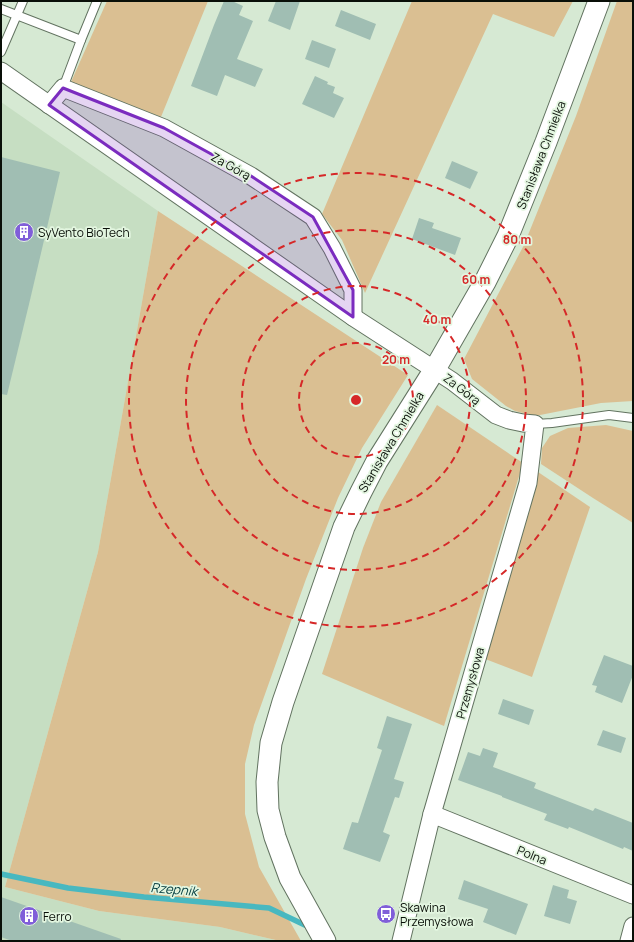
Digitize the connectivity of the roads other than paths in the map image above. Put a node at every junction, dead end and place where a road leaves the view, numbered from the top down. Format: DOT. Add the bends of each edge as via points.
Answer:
graph roads {
  1 [pos="23,1"];
  2 [pos="97,1"];
  3 [pos="599,1"];
  4 [pos="1,9"];
  5 [pos="16,16"];
  6 [pos="81,40"];
  7 [pos="1,52"];
  8 [pos="1,71"];
  9 [pos="63,88"];
  10 [pos="49,105"];
  11 [pos="353,317"];
  12 [pos="435,369"];
  13 [pos="633,418"];
  14 [pos="535,424"];
  15 [pos="432,814"];
  16 [pos="633,895"];
  17 [pos="633,926"];
  18 [pos="325,941"];
  19 [pos="401,941"];
  20 [pos="629,941"];
  1 -- 5 [label="lane"];
  2 -- 6 [label="lane"];
  3 -- 12 [label="street, Stanisława Chmielka" via="508,236"];
  4 -- 5 [label="lane"];
  5 -- 6 [label="lane"];
  5 -- 7 [label="lane"];
  6 -- 9 [label="lane"];
  8 -- 10 [label="street, Za Górą"];
  9 -- 10 [label="street"];
  9 -- 11 [label="street, Za Górą" via="164,128 251,176 313,216 353,290"];
  10 -- 11 [label="street, Za Górą"];
  11 -- 12 [label="street, Za Górą"];
  12 -- 14 [label="street, Za Górą" via="496,415"];
  12 -- 18 [label="street, Stanisława Chmielka" via="377,461 344,527 271,743 267,782 268,810 275,837 290,878"];
  13 -- 14 [label="lane" via="610,415"];
  14 -- 15 [label="street, Przemysłowa" via="528,484"];
  15 -- 16 [label="street, Polna"];
  15 -- 19 [label="street, Przemysłowa"];
  17 -- 20 [label="street"];
}
